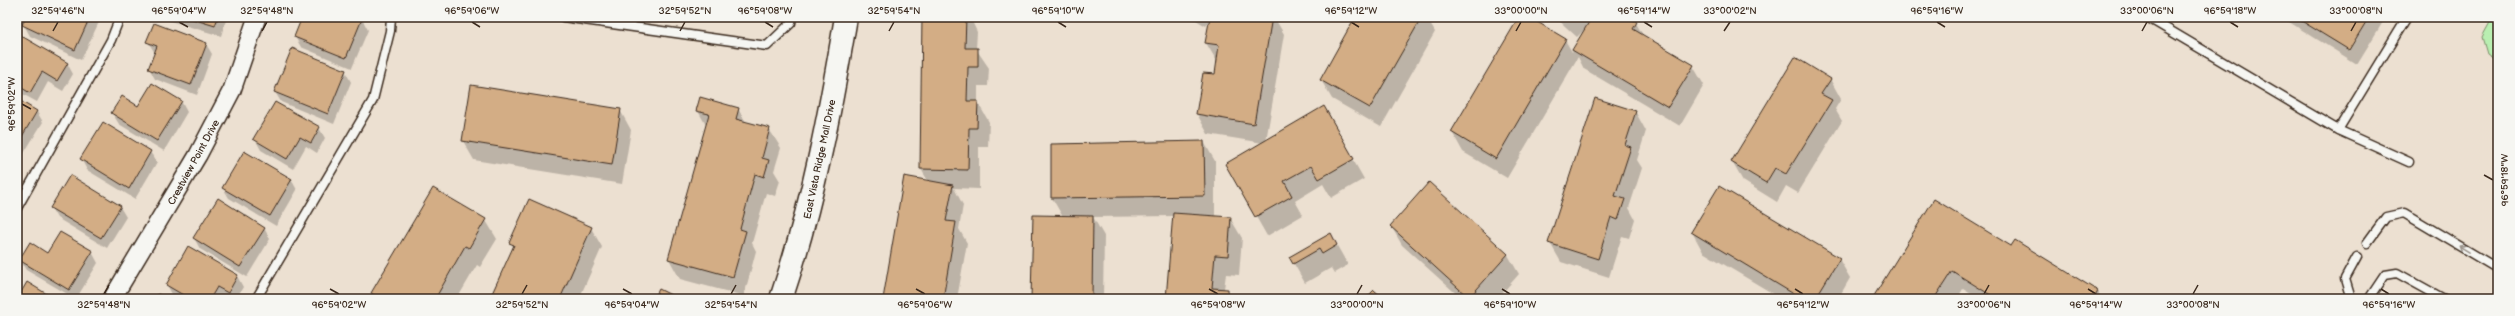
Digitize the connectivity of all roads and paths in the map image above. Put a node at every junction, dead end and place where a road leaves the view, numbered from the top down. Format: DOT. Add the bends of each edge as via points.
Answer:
graph roads {
  1 [pos="120,17"];
  2 [pos="257,17"];
  3 [pos="391,17"];
  4 [pos="563,17"];
  5 [pos="792,17"];
  6 [pos="846,17"];
  7 [pos="2147,17"];
  8 [pos="2407,17"];
  9 [pos="2338,130"];
  10 [pos="2409,162"];
  11 [pos="17,208"];
  12 [pos="2366,243"];
  13 [pos="2357,258"];
  14 [pos="2498,269"];
  15 [pos="112,299"];
  16 [pos="256,299"];
  17 [pos="781,299"];
  18 [pos="2351,299"];
  19 [pos="2369,299"];
  20 [pos="2444,299"];
  1 -- 11 [label="lane" via="111,40"];
  2 -- 15 [label="street, Crestview Point Drive" via="232,90 198,155"];
  3 -- 16 [label="lane" via="374,100"];
  4 -- 5 [label="lane" via="767,46 791,22"];
  6 -- 17 [label="main road, East Vista Ridge Mall Drive" via="823,149 800,242"];
  7 -- 9 [label="lane"];
  8 -- 9 [label="lane"];
  9 -- 10 [label="lane"];
  14 -- 12 [label="lane, one-way" via="2404,214 2386,217"];
  13 -- 18 [label="lane" via="2345,279"];
  19 -- 20 [label="lane" via="2385,275 2397,273"];
}
